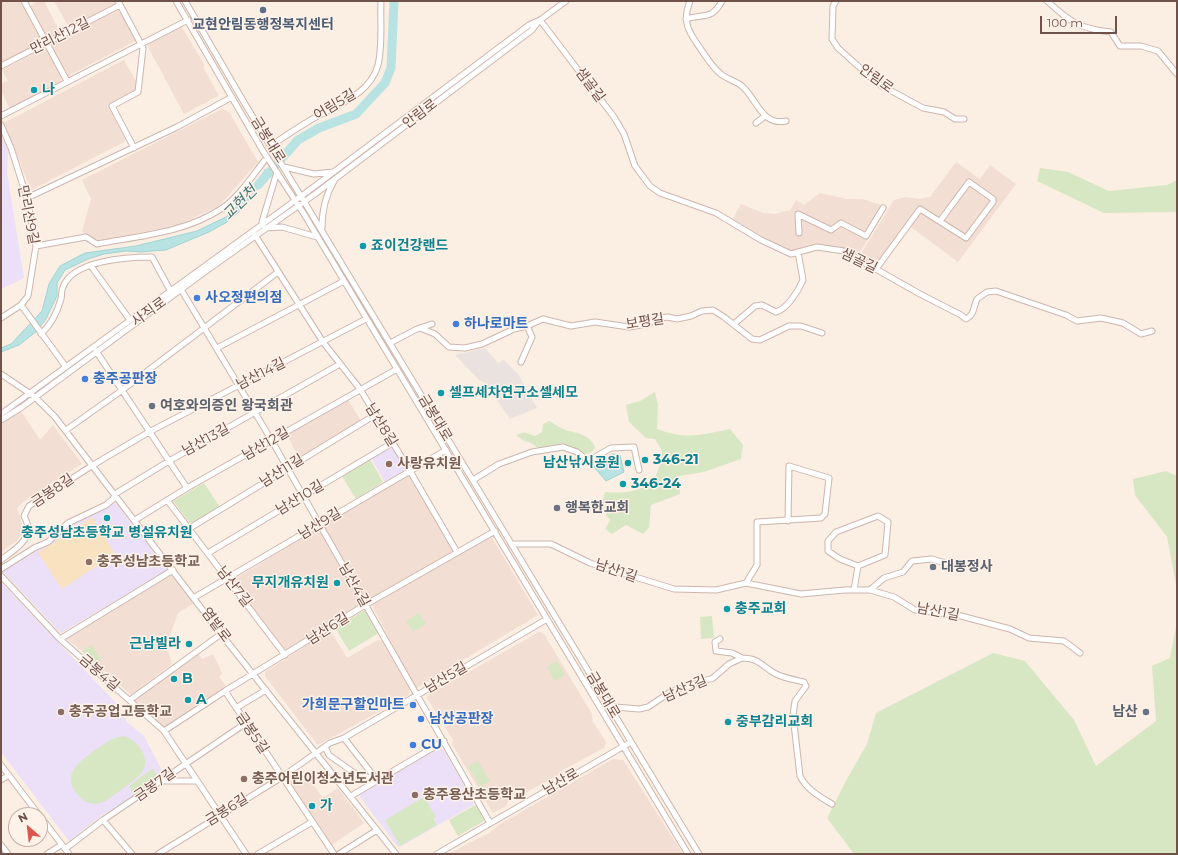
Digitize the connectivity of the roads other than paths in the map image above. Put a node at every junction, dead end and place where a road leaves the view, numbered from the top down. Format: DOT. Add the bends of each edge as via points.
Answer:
graph roads {
  1 [pos="24,1"];
  2 [pos="176,1"];
  3 [pos="185,1"];
  4 [pos="381,1"];
  5 [pos="566,1"];
  6 [pos="690,1"];
  7 [pos="722,1"];
  8 [pos="836,1"];
  9 [pos="1048,1"];
  10 [pos="119,3"];
  11 [pos="686,19"];
  12 [pos="188,20"];
  13 [pos="540,20"];
  14 [pos="47,43"];
  15 [pos="142,43"];
  16 [pos="1,66"];
  17 [pos="1177,74"];
  18 [pos="67,81"];
  19 [pos="232,96"];
  20 [pos="1,116"];
  21 [pos="764,116"];
  22 [pos="964,119"];
  23 [pos="786,121"];
  24 [pos="756,123"];
  25 [pos="1,125"];
  26 [pos="271,146"];
  27 [pos="134,148"];
  28 [pos="264,162"];
  29 [pos="284,167"];
  30 [pos="334,171"];
  31 [pos="277,172"];
  32 [pos="335,178"];
  33 [pos="301,196"];
  34 [pos="27,198"];
  35 [pos="294,200"];
  36 [pos="305,202"];
  37 [pos="298,206"];
  38 [pos="883,208"];
  39 [pos="940,221"];
  40 [pos="263,226"];
  41 [pos="322,229"];
  42 [pos="799,233"];
  43 [pos="255,235"];
  44 [pos="317,236"];
  45 [pos="36,246"];
  46 [pos="798,252"];
  47 [pos="91,266"];
  48 [pos="876,269"];
  49 [pos="278,272"];
  50 [pos="344,281"];
  51 [pos="179,287"];
  52 [pos="170,290"];
  53 [pos="21,305"];
  54 [pos="298,305"];
  55 [pos="1,318"];
  56 [pos="366,319"];
  57 [pos="130,320"];
  58 [pos="432,324"];
  59 [pos="734,324"];
  60 [pos="527,326"];
  61 [pos="204,328"];
  62 [pos="420,328"];
  63 [pos="1152,331"];
  64 [pos="822,333"];
  65 [pos="41,334"];
  66 [pos="323,342"];
  67 [pos="390,342"];
  68 [pos="217,348"];
  69 [pos="96,351"];
  70 [pos="521,362"];
  71 [pos="340,364"];
  72 [pos="66,367"];
  73 [pos="397,369"];
  74 [pos="1,374"];
  75 [pos="239,385"];
  76 [pos="360,389"];
  77 [pos="121,391"];
  78 [pos="30,393"];
  79 [pos="36,397"];
  80 [pos="255,413"];
  81 [pos="1,414"];
  82 [pos="375,415"];
  83 [pos="1,420"];
  84 [pos="66,430"];
  85 [pos="149,432"];
  86 [pos="272,441"];
  87 [pos="392,443"];
  88 [pos="446,450"];
  89 [pos="169,461"];
  90 [pos="93,464"];
  91 [pos="288,468"];
  92 [pos="639,470"];
  93 [pos="410,471"];
  94 [pos="473,480"];
  95 [pos="187,488"];
  96 [pos="115,494"];
  97 [pos="304,496"];
  98 [pos="167,500"];
  99 [pos="135,520"];
  100 [pos="788,521"];
  101 [pos="319,524"];
  102 [pos="190,528"];
  103 [pos="495,531"];
  104 [pos="511,544"];
  105 [pos="457,552"];
  106 [pos="208,553"];
  107 [pos="1,560"];
  108 [pos="858,566"];
  109 [pos="958,567"];
  110 [pos="1,569"];
  111 [pos="173,570"];
  112 [pos="1,576"];
  113 [pos="228,579"];
  114 [pos="746,583"];
  115 [pos="854,590"];
  116 [pos="870,590"];
  117 [pos="195,597"];
  118 [pos="365,605"];
  119 [pos="547,619"];
  120 [pos="221,634"];
  121 [pos="60,639"];
  122 [pos="720,639"];
  123 [pos="1080,653"];
  124 [pos="286,655"];
  125 [pos="742,658"];
  126 [pos="253,674"];
  127 [pos="266,690"];
  128 [pos="225,691"];
  129 [pos="418,694"];
  130 [pos="130,700"];
  131 [pos="608,704"];
  132 [pos="236,708"];
  133 [pos="246,722"];
  134 [pos="164,731"];
  135 [pos="344,738"];
  136 [pos="444,740"];
  137 [pos="631,742"];
  138 [pos="325,746"];
  139 [pos="624,746"];
  140 [pos="316,752"];
  141 [pos="185,764"];
  142 [pos="1,765"];
  143 [pos="9,775"];
  144 [pos="282,777"];
  145 [pos="1,780"];
  146 [pos="376,780"];
  147 [pos="161,781"];
  148 [pos="196,781"];
  149 [pos="351,796"];
  150 [pos="832,804"];
  151 [pos="33,807"];
  152 [pos="219,815"];
  153 [pos="104,820"];
  154 [pos="312,822"];
  155 [pos="490,823"];
  156 [pos="48,827"];
  157 [pos="377,830"];
  158 [pos="1,845"];
  159 [pos="63,847"];
  160 [pos="8,854"];
  161 [pos="48,854"];
  162 [pos="69,854"];
  163 [pos="132,854"];
  164 [pos="158,854"];
  165 [pos="246,854"];
  166 [pos="258,854"];
  167 [pos="334,854"];
  168 [pos="339,854"];
  169 [pos="396,854"];
  170 [pos="437,854"];
  171 [pos="688,854"];
  172 [pos="699,854"];
  1 -- 14 [label="street"];
  2 -- 12 [label="street, 금봉대로"];
  3 -- 26 [label="street, 금봉대로"];
  4 -- 26 [label="street, 어림5길" via="380,56 374,74 365,87"];
  5 -- 13 [label="street, 안림로"];
  6 -- 11 [label="street"];
  7 -- 11 [label="street" via="716,11 707,17"];
  8 -- 22 [label="street, 안림로" via="833,6 832,39 838,48 877,83 923,108 944,112 955,119"];
  9 -- 17 [label="street" via="1064,16 1087,29 1111,32 1120,46 1141,46 1158,51"];
  10 -- 14 [label="street, 만리산12길"];
  10 -- 15 [label="street"];
  11 -- 21 [label="street" via="692,36 715,69 744,88"];
  12 -- 15 [label="street"];
  12 -- 19 [label="street, 금봉대로"];
  13 -- 30 [label="street, 안림로" via="529,25"];
  13 -- 32 [label="street, 안림로" via="532,30"];
  13 -- 46 [label="street, 샘골길" via="614,117 624,134 635,166 650,186 660,194 716,213 761,240 791,254"];
  14 -- 16 [label="street, 만리산12길"];
  14 -- 18 [label="street"];
  15 -- 18 [label="street"];
  15 -- 27 [label="street" via="138,92 112,106"];
  18 -- 20 [label="street"];
  19 -- 27 [label="street"];
  19 -- 31 [label="street, 금봉대로"];
  21 -- 23 [label="street" via="775,121"];
  21 -- 24 [label="street"];
  25 -- 34 [label="street, 만리산9길"];
  26 -- 29 [label="street, 금봉대로"];
  27 -- 34 [label="street"];
  28 -- 45 [label="street" via="246,185 221,209 180,229 97,244 86,237"];
  29 -- 30 [label="street" via="314,174"];
  29 -- 33 [label="street, 금봉대로"];
  30 -- 33 [label="street, 안림로"];
  31 -- 35 [label="street, 금봉대로"];
  31 -- 40 [label="street"];
  32 -- 36 [label="street, 안림로"];
  32 -- 41 [label="street" via="327,192 322,213"];
  33 -- 35 [label="street, 안림로"];
  33 -- 36 [label="street, 금봉대로"];
  34 -- 45 [label="street, 만리산9길"];
  35 -- 37 [label="street, 금봉대로"];
  35 -- 40 [label="street, 사직로"];
  36 -- 37 [label="street, 안림로"];
  36 -- 41 [label="street, 금봉대로"];
  37 -- 40 [label="street, 사직로"];
  37 -- 44 [label="street, 금봉대로"];
  38 -- 42 [label="street" via="866,236 841,223 831,230 798,214"];
  39 -- 39 [label="street" via="966,238 993,202 993,198 969,182"];
  39 -- 48 [label="street" via="922,209 919,210"];
  40 -- 43 [label="street, 사직로"];
  40 -- 44 [label="street" via="282,227"];
  40 -- 51 [label="street, 사직로"];
  41 -- 67 [label="street, 금봉대로"];
  43 -- 49 [label="street"];
  43 -- 51 [label="street, 사직로"];
  44 -- 50 [label="street, 금봉대로"];
  45 -- 53 [label="street, 만리산9길" via="28,296"];
  46 -- 48 [label="street, 샘골길" via="817,247 844,251"];
  46 -- 59 [label="street" via="803,280 787,303 776,312 762,305 755,306"];
  47 -- 52 [label="street, 사직로" via="124,257 152,257"];
  47 -- 57 [label="street, 사직로"];
  47 -- 65 [label="street, 사직로" via="80,269 69,278 63,287 51,323"];
  48 -- 63 [label="street, 샘골길" via="966,319 974,311 977,299 988,292 996,291 1066,315 1076,321 1102,318 1123,323 1140,334"];
  49 -- 54 [label="street"];
  49 -- 61 [label="street"];
  50 -- 54 [label="street"];
  50 -- 56 [label="street, 금봉대로"];
  51 -- 52 [label="street, 사직로"];
  51 -- 61 [label="street, 남산4길"];
  51 -- 69 [label="street, 사직로"];
  52 -- 57 [label="street, 사직로"];
  53 -- 55 [label="street"];
  53 -- 65 [label="street"];
  54 -- 66 [label="street"];
  54 -- 68 [label="street"];
  56 -- 66 [label="street, 남산14길"];
  56 -- 73 [label="street, 금봉대로"];
  57 -- 72 [label="street, 사직로"];
  58 -- 62 [label="street"];
  59 -- 60 [label="street, 보평길" via="713,310 677,319 659,318 647,324 629,327 595,322 571,326 543,319"];
  59 -- 64 [label="street, 보평길" via="752,339 760,340 789,326 801,326"];
  60 -- 62 [label="street, 보평길" via="465,348 449,347 435,334"];
  60 -- 70 [label="street" via="532,337"];
  61 -- 68 [label="street, 남산4길"];
  61 -- 77 [label="street"];
  62 -- 67 [label="street"];
  65 -- 72 [label="street"];
  66 -- 71 [label="street, 남산8길"];
  66 -- 75 [label="street, 남산14길"];
  67 -- 94 [label="street, 금봉대로"];
  68 -- 75 [label="street, 남산4길"];
  69 -- 77 [label="street"];
  69 -- 79 [label="street, 사직로"];
  71 -- 76 [label="street, 남산8길"];
  71 -- 80 [label="street, 남산13길"];
  72 -- 78 [label="street, 사직로"];
  73 -- 76 [label="street, 남산12길"];
  73 -- 88 [label="street, 금봉대로"];
  74 -- 78 [label="street, 염밭로"];
  75 -- 80 [label="street, 남산4길"];
  75 -- 85 [label="street, 남산14길"];
  76 -- 82 [label="street, 남산8길"];
  76 -- 86 [label="street, 남산12길"];
  77 -- 84 [label="street"];
  77 -- 85 [label="street"];
  78 -- 79 [label="street, 염밭로"];
  78 -- 81 [label="street, 사직로"];
  79 -- 83 [label="street, 사직로"];
  79 -- 84 [label="street, 염밭로"];
  80 -- 86 [label="street, 남산4길"];
  80 -- 89 [label="street, 남산13길"];
  82 -- 87 [label="street, 남산8길"];
  82 -- 91 [label="street, 남산11길"];
  84 -- 90 [label="street, 염밭로"];
  85 -- 89 [label="street"];
  85 -- 90 [label="street, 남산14길"];
  86 -- 91 [label="street, 남산4길"];
  86 -- 95 [label="street, 남산12길"];
  87 -- 93 [label="street, 남산8길"];
  87 -- 97 [label="street, 남산10길"];
  88 -- 93 [label="street, 남산9길"];
  88 -- 103 [label="street, 금봉대로"];
  89 -- 95 [label="street"];
  89 -- 96 [label="street, 남산13길"];
  90 -- 96 [label="street, 염밭로"];
  90 -- 107 [label="street, 금봉8길" via="30,506 24,516 28,526 27,536"];
  91 -- 97 [label="street, 남산4길"];
  91 -- 102 [label="street, 남산11길"];
  92 -- 94 [label="street" via="634,447 611,448 588,461 577,452 563,448 522,454"];
  93 -- 101 [label="street, 남산9길"];
  93 -- 105 [label="street, 남산8길"];
  94 -- 104 [label="street, 금봉대로"];
  95 -- 98 [label="street, 남산12길"];
  96 -- 99 [label="street, 염밭로"];
  96 -- 110 [label="street, 남산13길" via="106,505 68,523 48,542"];
  97 -- 101 [label="street, 남산4길"];
  97 -- 106 [label="street, 남산10길"];
  98 -- 99 [label="street, 남산12길"];
  98 -- 102 [label="street, 남산7길"];
  99 -- 111 [label="street, 염밭로"];
  100 -- 100 [label="street" via="821,518 826,514 830,478 789,466"];
  100 -- 114 [label="street" via="757,522 757,565"];
  101 -- 113 [label="street, 남산9길"];
  101 -- 118 [label="street, 남산4길"];
  102 -- 106 [label="street, 남산7길"];
  103 -- 105 [label="street, 남산6길"];
  103 -- 119 [label="street, 금봉대로"];
  104 -- 114 [label="street, 남산1길" via="550,544 590,562 674,590 716,590"];
  104 -- 131 [label="street, 금봉대로"];
  105 -- 118 [label="street, 남산6길"];
  106 -- 113 [label="street, 남산7길"];
  108 -- 108 [label="street" via="828,551 828,542 836,532 878,516 888,522 885,555"];
  108 -- 115 [label="street"];
  109 -- 116 [label="street" via="932,559 912,561 903,572 884,578"];
  111 -- 117 [label="street, 염밭로"];
  111 -- 121 [label="street"];
  112 -- 121 [label="street, 금봉4길"];
  113 -- 117 [label="street, 남산9길"];
  113 -- 124 [label="street, 남산7길"];
  114 -- 115 [label="street, 남산1길" via="801,594"];
  115 -- 116 [label="street, 남산1길"];
  116 -- 123 [label="street, 남산1길" via="894,597 915,610 960,616 1010,629 1029,638 1064,641"];
  117 -- 120 [label="street, 염밭로"];
  118 -- 124 [label="street, 남산6길"];
  118 -- 129 [label="street, 남산4길"];
  119 -- 129 [label="street, 남산5길"];
  119 -- 139 [label="street, 금봉대로"];
  120 -- 126 [label="street, 염밭로"];
  120 -- 130 [label="street"];
  121 -- 130 [label="street, 금봉4길"];
  122 -- 125 [label="street" via="715,642 716,651 732,653"];
  124 -- 126 [label="street, 남산6길"];
  125 -- 131 [label="street, 남산3길" via="729,664 713,678 672,691 648,707 639,709"];
  125 -- 150 [label="street" via="758,661 777,675 804,682 806,686 795,701 793,715 800,776 811,790"];
  126 -- 127 [label="street, 염밭로"];
  126 -- 128 [label="street, 남산6길"];
  127 -- 132 [label="street"];
  127 -- 140 [label="street, 염밭로"];
  128 -- 132 [label="street, 금봉5길"];
  128 -- 134 [label="street, 남산6길"];
  129 -- 135 [label="street, 남산5길"];
  129 -- 136 [label="street, 남산4길"];
  130 -- 134 [label="street, 금봉4길"];
  131 -- 137 [label="street, 금봉대로"];
  132 -- 133 [label="street, 금봉5길"];
  133 -- 141 [label="street, 금봉7길"];
  133 -- 144 [label="street, 금봉5길"];
  134 -- 141 [label="street, 금봉4길"];
  135 -- 138 [label="street, 남산5길"];
  135 -- 146 [label="street"];
  136 -- 146 [label="street"];
  136 -- 155 [label="street, 남산4길"];
  137 -- 139 [label="street, 남산로"];
  137 -- 172 [label="street, 금봉대로"];
  138 -- 140 [label="street, 남산5길"];
  138 -- 146 [label="street" via="329,754 357,776"];
  139 -- 155 [label="street, 남산로"];
  139 -- 171 [label="street, 금봉대로"];
  140 -- 144 [label="street, 금봉6길"];
  140 -- 149 [label="street, 염밭로"];
  141 -- 147 [label="street, 금봉7길"];
  141 -- 148 [label="street, 금봉4길"];
  142 -- 143 [label="street"];
  143 -- 145 [label="street"];
  143 -- 151 [label="street"];
  144 -- 152 [label="street, 금봉6길"];
  144 -- 154 [label="street, 금봉5길"];
  146 -- 149 [label="street"];
  147 -- 148 [label="street"];
  147 -- 153 [label="street, 금봉7길"];
  148 -- 152 [label="street, 금봉4길"];
  149 -- 157 [label="street, 염밭로"];
  152 -- 164 [label="street, 금봉6길"];
  152 -- 165 [label="street, 금봉4길"];
  153 -- 159 [label="street, 금봉7길"];
  153 -- 163 [label="street"];
  154 -- 166 [label="street"];
  154 -- 167 [label="street, 금봉5길"];
  155 -- 170 [label="street, 남산로"];
  156 -- 159 [label="street"];
  157 -- 168 [label="street"];
  157 -- 169 [label="street, 염밭로"];
  158 -- 160 [label="street"];
  159 -- 161 [label="street, 금봉7길"];
  159 -- 162 [label="street"];
}
